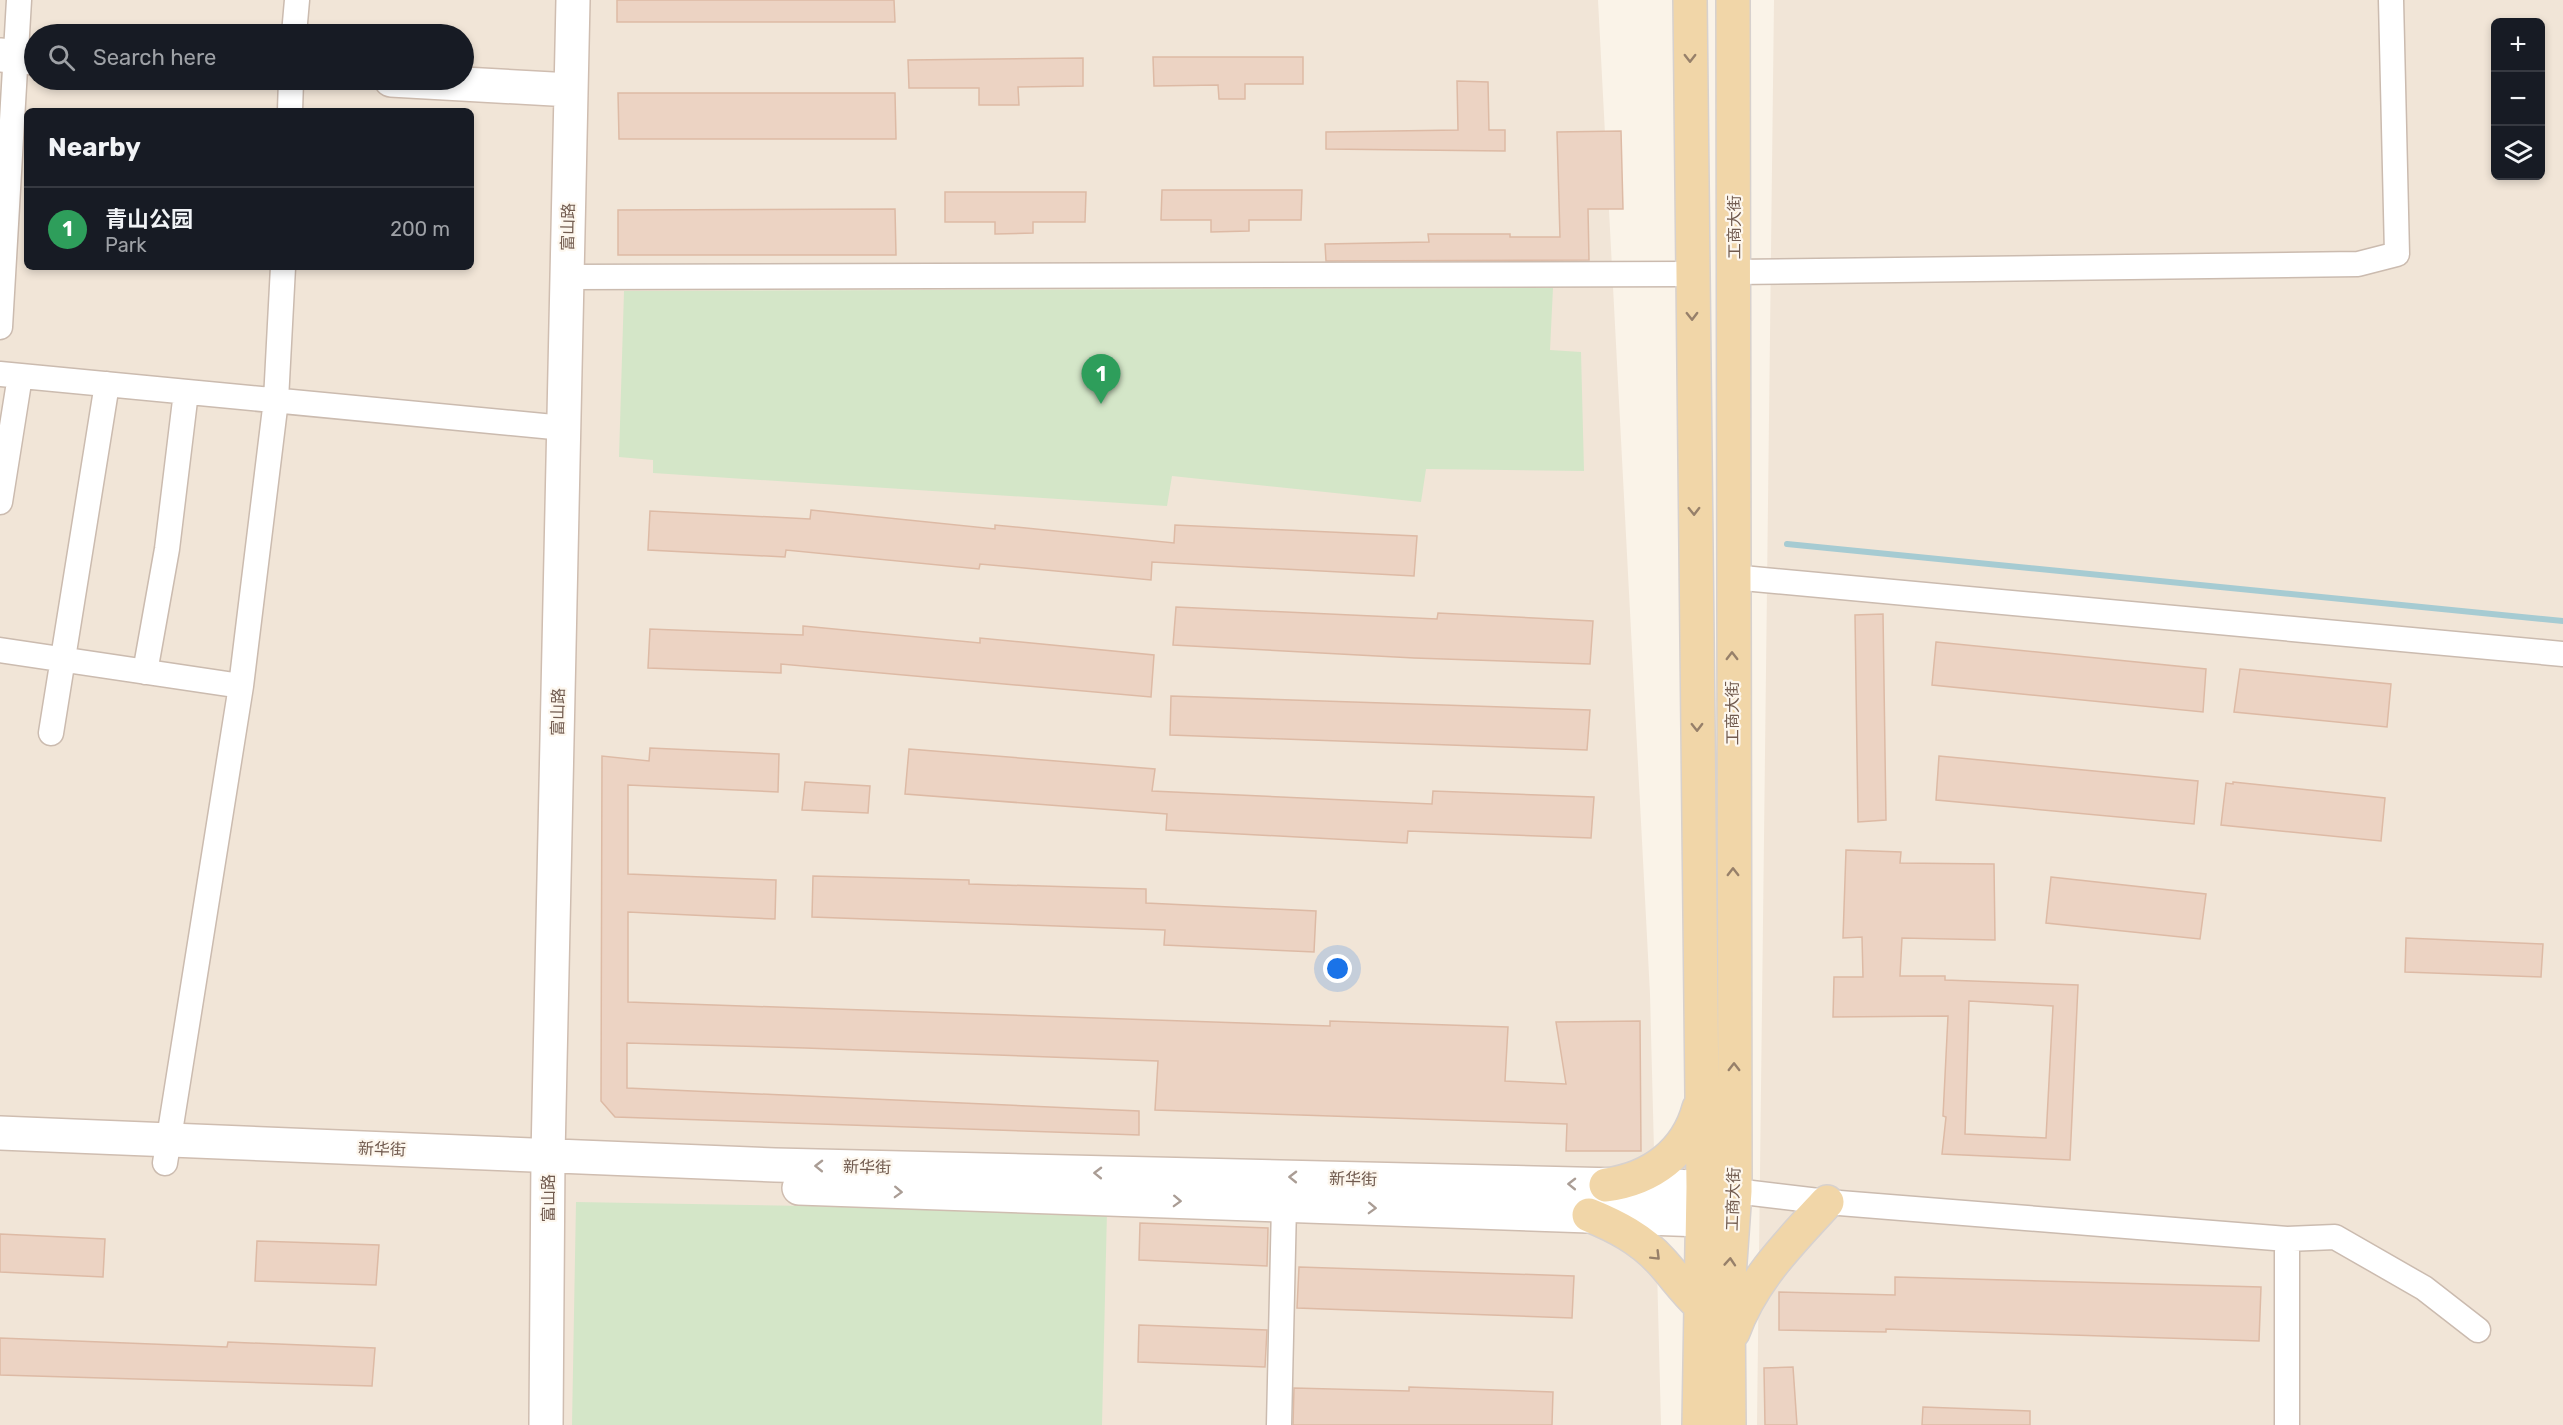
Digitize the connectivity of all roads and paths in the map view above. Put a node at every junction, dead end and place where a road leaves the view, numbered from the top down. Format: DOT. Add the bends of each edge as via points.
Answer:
graph roads {
  1 [pos="19,0"];
  2 [pos="297,0"];
  3 [pos="573,0"];
  4 [pos="1690,0"];
  5 [pos="1733,0"];
  6 [pos="2391,0"];
  7 [pos="295,24"];
  8 [pos="17,56"];
  9 [pos="474,85"];
  10 [pos="291,90"];
  11 [pos="571,90"];
  12 [pos="290,108"];
  13 [pos="283,270"];
  14 [pos="1734,272"];
  15 [pos="1691,274"];
  16 [pos="567,277"];
  17 [pos="0,327"];
  18 [pos="10,375"];
  19 [pos="106,384"];
  20 [pos="186,392"];
  21 [pos="276,400"];
  22 [pos="564,428"];
  23 [pos="0,502"];
  24 [pos="1732,577"];
  25 [pos="0,650"];
  26 [pos="2563,654"];
  27 [pos="64,660"];
  28 [pos="145,672"];
  29 [pos="241,686"];
  30 [pos="51,734"];
  31 [pos="1702,1094"];
  32 [pos="0,1133"];
  33 [pos="168,1152"];
  34 [pos="0,1156"];
  35 [pos="548,1167"];
  36 [pos="1606,1185"];
  37 [pos="1703,1187"];
  38 [pos="1827,1202"];
  39 [pos="1284,1205"];
  40 [pos="1723,1211"];
  41 [pos="1589,1215"];
  42 [pos="2287,1239"];
  43 [pos="1699,1304"];
  44 [pos="2478,1330"];
  45 [pos="1728,1345"];
  46 [pos="546,1425"];
  47 [pos="1279,1425"];
  48 [pos="1699,1425"];
  49 [pos="1729,1425"];
  50 [pos="2287,1425"];
  1 -- 8 [label="street"];
  2 -- 7 [label="street"];
  3 -- 11 [label="street, 富山路"];
  4 -- 15 [label="main road, 工商大街, one-way"];
  5 -- 14 [label="main road, 工商大街"];
  6 -- 14 [label="street" via="2397,254 2358,264"];
  8 -- 17 [label="street"];
  9 -- 11 [label="street"];
  10 -- 12 [label="street"];
  11 -- 16 [label="street, 富山路"];
  13 -- 21 [label="street"];
  14 -- 24 [label="main road, 工商大街"];
  15 -- 16 [label="street"];
  15 -- 31 [label="main road, 工商大街, one-way"];
  16 -- 22 [label="street, 富山路"];
  18 -- 19 [label="street"];
  18 -- 23 [label="street"];
  19 -- 20 [label="street"];
  19 -- 27 [label="street"];
  20 -- 21 [label="street"];
  20 -- 28 [label="street" via="167,549"];
  21 -- 22 [label="street"];
  21 -- 29 [label="street"];
  22 -- 35 [label="street, 富山路"];
  24 -- 26 [label="street"];
  40 -- 24 [label="main road, 工商大街, one-way"];
  25 -- 27 [label="street"];
  27 -- 28 [label="street"];
  27 -- 30 [label="street"];
  28 -- 29 [label="street"];
  29 -- 33 [label="street"];
  31 -- 36 [label="main road" via="1693,1125 1663,1163 1636,1178"];
  31 -- 37 [label="main road, 工商大街"];
  32 -- 33 [label="street, 新华街"];
  33 -- 34 [label="street, 新华街"];
  33 -- 35 [label="street, 新华街"];
  36 -- 35 [label="street, 新华街, one-way" via="775,1165"];
  35 -- 39 [label="street, 新华街, one-way"];
  35 -- 46 [label="street, 富山路"];
  36 -- 37 [label="street, 新华街"];
  37 -- 40 [label="main road, 工商大街"];
  38 -- 40 [label="street"];
  38 -- 42 [label="street"];
  38 -- 45 [label="main road" via="1765,1271"];
  39 -- 41 [label="street, 新华街, one-way"];
  39 -- 47 [label="street"];
  40 -- 41 [label="street, 新华街"];
  40 -- 43 [label="main road, 工商大街"];
  45 -- 40 [label="main road, 工商大街, one-way"];
  41 -- 43 [label="main road, one-way" via="1628,1233 1645,1246"];
  42 -- 44 [label="street" via="2335,1237 2424,1288"];
  42 -- 50 [label="street"];
  43 -- 48 [label="main road, 工商大街"];
  45 -- 49 [label="main road, 工商大街"];
}
